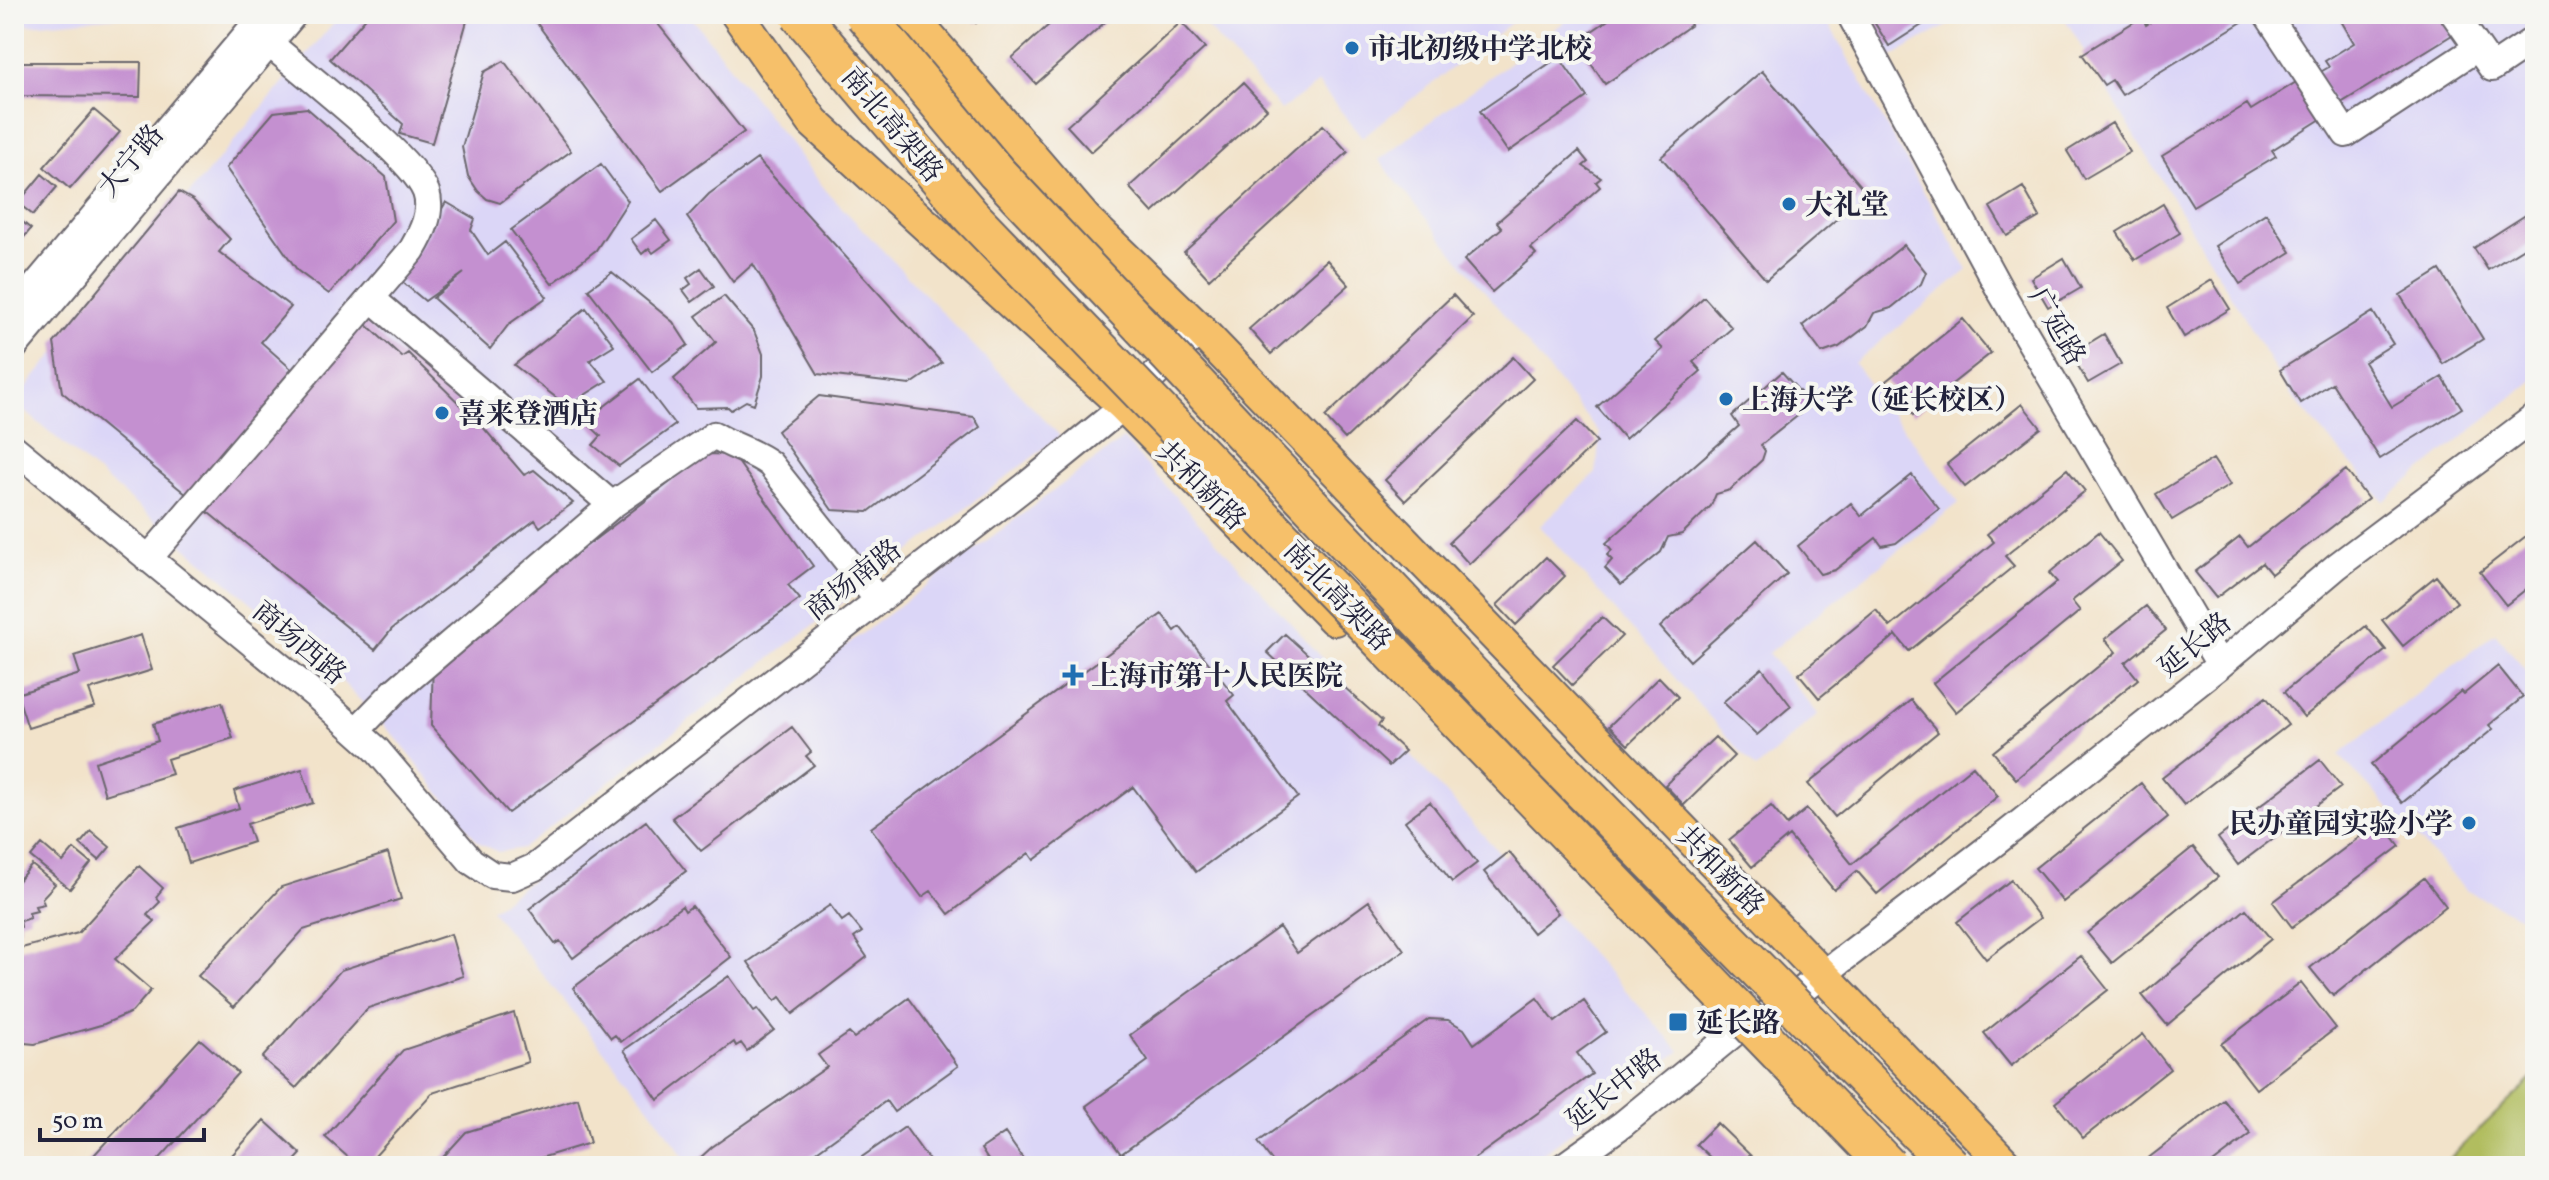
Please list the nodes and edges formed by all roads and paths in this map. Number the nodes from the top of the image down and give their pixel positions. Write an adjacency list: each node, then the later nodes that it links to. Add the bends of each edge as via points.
1 (264, 14): 14 (street, 大宁路)
2 (294, 14): 11 (street, 大宁路)
3 (737, 14): 17 (main road, 共和新路, via 813,122)
4 (799, 14): 30 (highway, 南北高架路, bridge, via 971,216)
5 (864, 14): 31 (highway, 南北高架路, bridge, via 1018,195 1543,751)
6 (909, 14): 15 (main road, 共和新路, via 1085,219)
7 (1850, 14): 23 (street, 广延路, via 2001,292)
8 (2267, 14): 12 (street, via 2346,134)
9 (2454, 14): 12 (street)
10 (2535, 39): 12 (street, via 2492,68)
11 (269, 43): 13 (street, via 401,158 426,192 429,209 423,231); 16 (street, 大宁路)
12 (2477, 48)
13 (371, 298): 20 (street); 21 (street)
14 (14, 311)
15 (1200, 330): 17 (street, 商场南路); 26 (main road, 共和新路)
16 (14, 347)
17 (1124, 406): 22 (street, 商场南路); 27 (main road, 共和新路)
18 (2535, 417): 23 (street, 延长路, via 2337,566)
19 (14, 448): 21 (street, 商场西路)
20 (612, 505): 22 (street, via 714,435 770,464); 24 (street, via 395,691)
21 (148, 559): 24 (street, 商场西路)
22 (878, 600): 25 (street, 商场南路)
23 (2220, 665): 26 (street, 延长路)
24 (356, 731): 25 (street, 商场西路, via 471,861 492,875 512,877)
25 (535, 867)
26 (1821, 975): 27 (street, 延长路, via 1780,1007); 32 (main road, 共和新路)
27 (1738, 1030): 28 (street, 延长中路); 29 (main road, 共和新路)
28 (1564, 1166)
29 (1868, 1166)
30 (1888, 1166)
31 (1951, 1166)
32 (2007, 1166)

